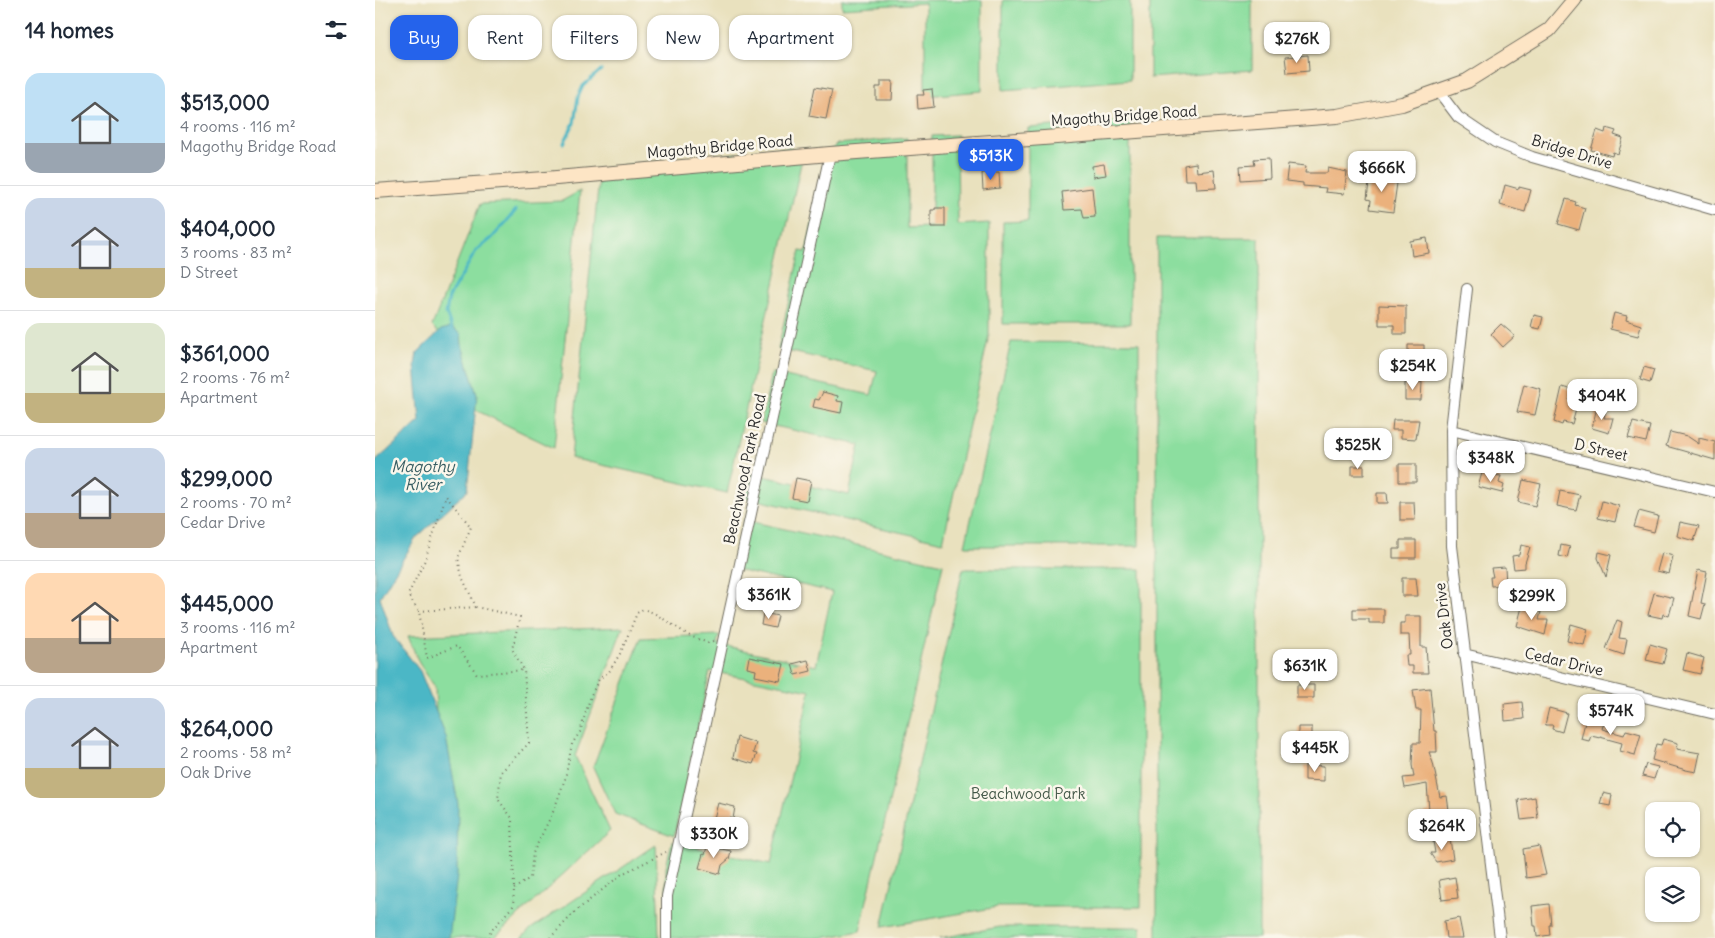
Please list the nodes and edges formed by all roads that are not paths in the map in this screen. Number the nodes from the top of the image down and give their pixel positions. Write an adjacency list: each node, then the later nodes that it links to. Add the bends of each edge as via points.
1 (1575, 0): 2 (main road, Magothy Bridge Road, via 1549,30 1467,81)
2 (1439, 92): 3 (main road, Magothy Bridge Road, via 1402,104 1337,116); 5 (street, Bridge Drive, via 1458,117 1495,142 1532,157)
3 (830, 154): 4 (main road, Magothy Bridge Road); 11 (street, Beachwood Park Road, via 667,896)
4 (375, 191)
5 (1715, 210)
6 (1467, 289): 7 (street, Oak Drive)
7 (1451, 430): 8 (street, D Street); 9 (street, Oak Drive, via 1452,546)
8 (1715, 492)
9 (1464, 654): 10 (street, Cedar Drive); 12 (street, Oak Drive)
10 (1715, 714)
11 (667, 938)
12 (1500, 938)

